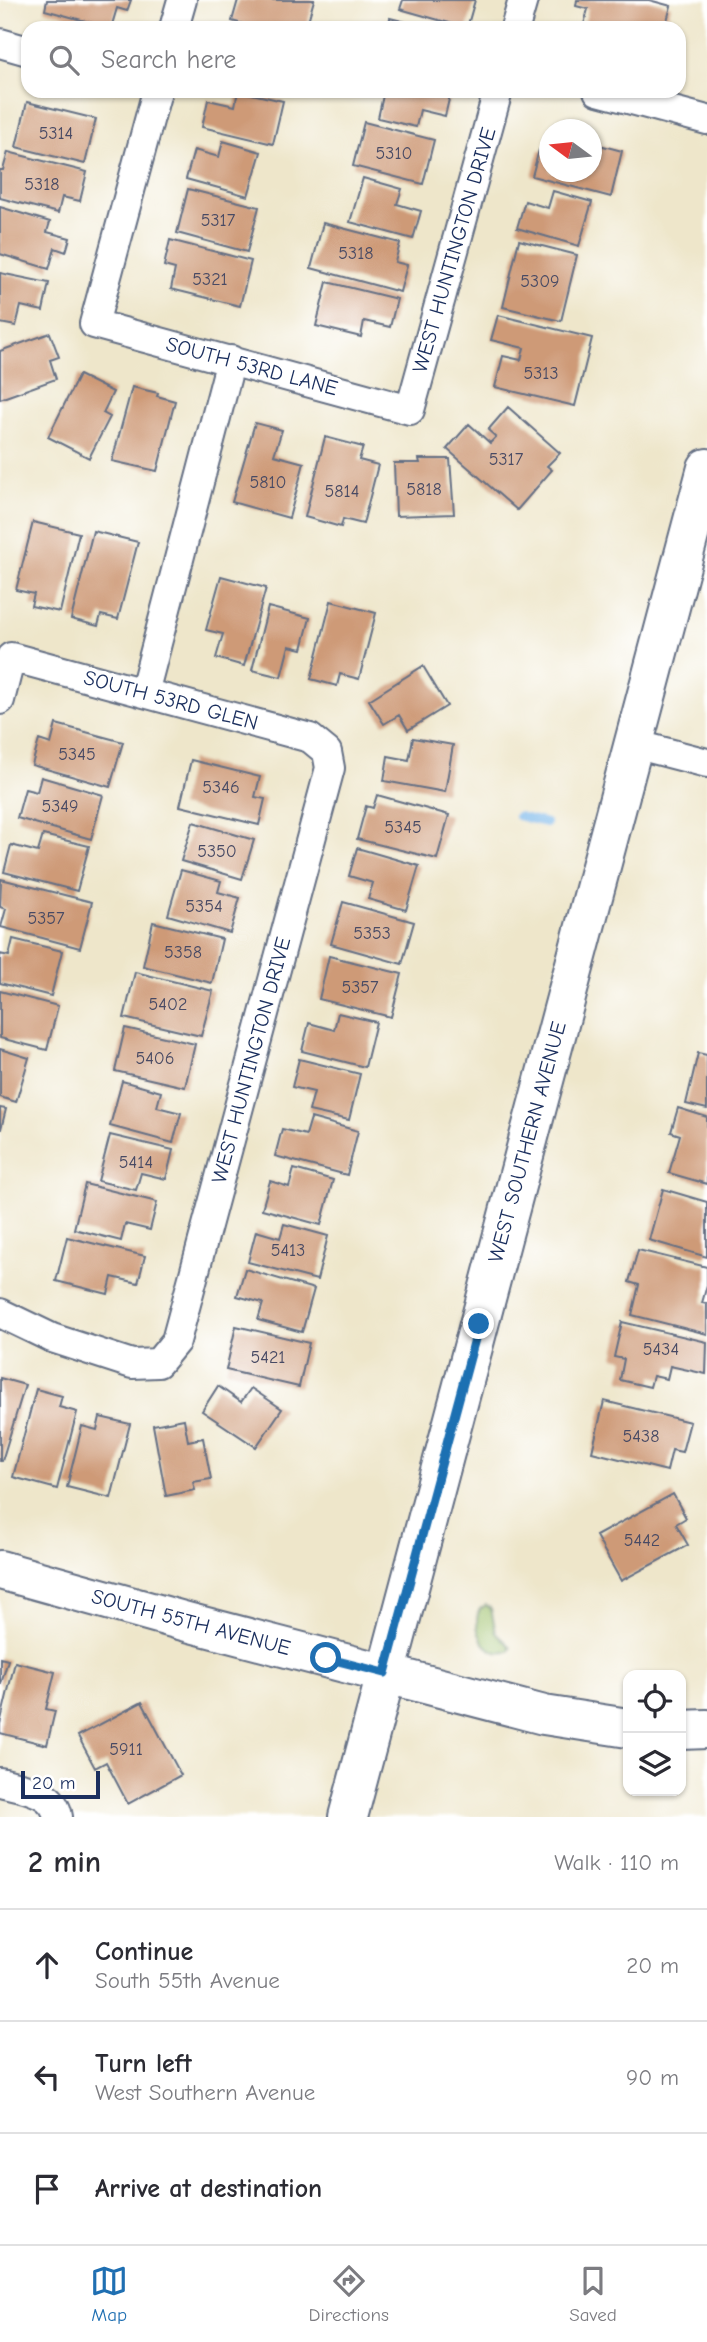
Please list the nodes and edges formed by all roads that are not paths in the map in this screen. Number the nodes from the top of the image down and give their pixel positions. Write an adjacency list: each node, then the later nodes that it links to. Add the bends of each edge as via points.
1 (182, 0): 3 (street)
2 (523, 0): 4 (street)
3 (176, 21)
4 (517, 21)
5 (0, 43): 6 (street)
6 (21, 49)
7 (155, 98): 11 (street, SOUTH 53RD LANE, via 94,324)
8 (496, 98): 12 (street, WEST HUNTINGTON DRIVE)
9 (624, 98): 10 (street)
10 (707, 120)
11 (231, 359): 12 (street, SOUTH 53RD LANE); 14 (street)
12 (410, 410)
13 (707, 468): 16 (main road, WEST SOUTHERN AVENUE)
14 (144, 693): 15 (street, SOUTH 53RD GLEN, via 11,657); 17 (street, SOUTH 53RD GLEN, via 310,738)
15 (0, 700)
16 (634, 744): 18 (street); 21 (main road, WEST SOUTHERN AVENUE)
17 (327, 752): 19 (street, WEST HUNTINGTON DRIVE, via 330,768 176,1341 158,1363 132,1364 52,1338)
18 (707, 763)
19 (0, 1313)
20 (0, 1570): 21 (main road, SOUTH 55TH AVENUE)
21 (385, 1673): 22 (main road, SOUTH 55TH AVENUE, via 544,1715); 27 (main road, WEST SOUTHERN AVENUE)
22 (623, 1727)
23 (707, 1729): 24 (main road)
24 (686, 1730)
25 (0, 1782): 26 (street, via 44,1795)
26 (58, 1813)
27 (348, 1817)

